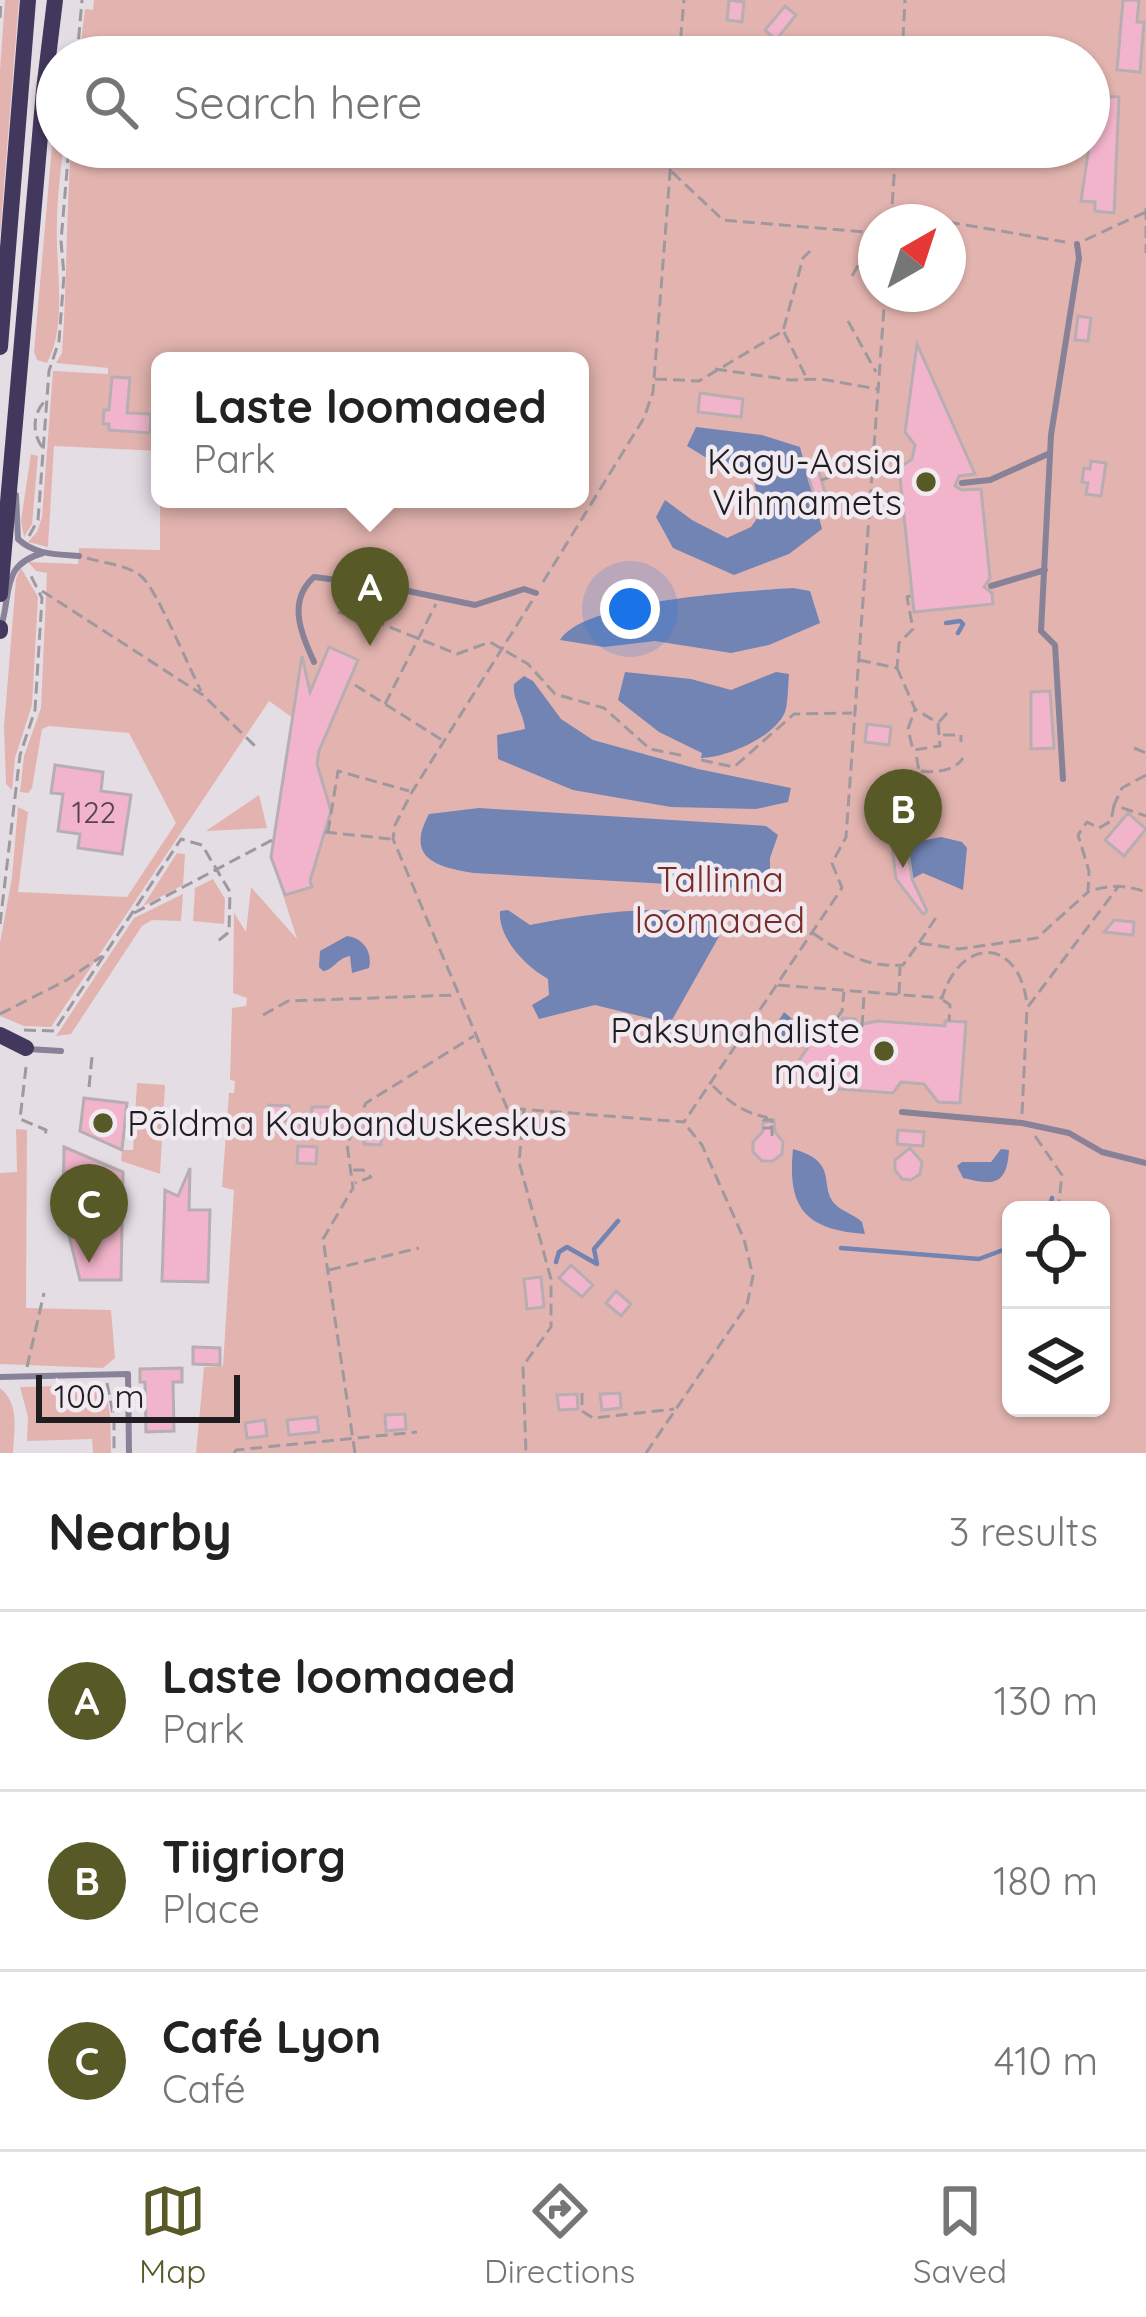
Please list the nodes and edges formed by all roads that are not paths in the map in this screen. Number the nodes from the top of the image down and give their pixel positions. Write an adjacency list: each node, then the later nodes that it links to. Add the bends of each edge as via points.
1 (28, 0): 6 (main road)
2 (55, 0): 3 (main road)
3 (51, 36)
4 (38, 168): 8 (main road)
5 (1077, 244): 7 (lane)
6 (0, 347)
7 (1049, 453): 9 (lane, via 990,480); 12 (lane)
8 (13, 469): 10 (lane, via 15,534); 15 (main road)
9 (962, 483)
10 (44, 553): 11 (lane); 16 (lane, via 14,569)
11 (79, 556)
12 (1045, 570): 13 (lane); 18 (lane, via 1041,631 1055,645)
13 (991, 586)
14 (536, 593): 17 (lane, via 524,589 476,604 314,577 297,616)
15 (0, 594)
16 (0, 630)
17 (314, 662)
18 (1063, 779)
19 (4, 1025): 22 (main road)
20 (0, 1047): 22 (lane)
21 (61, 1051): 22 (lane)
22 (26, 1058)
23 (902, 1112): 24 (lane, via 1069,1132 1102,1152)
24 (1146, 1163)
25 (0, 1377): 26 (lane, via 128,1374)
26 (129, 1453)

